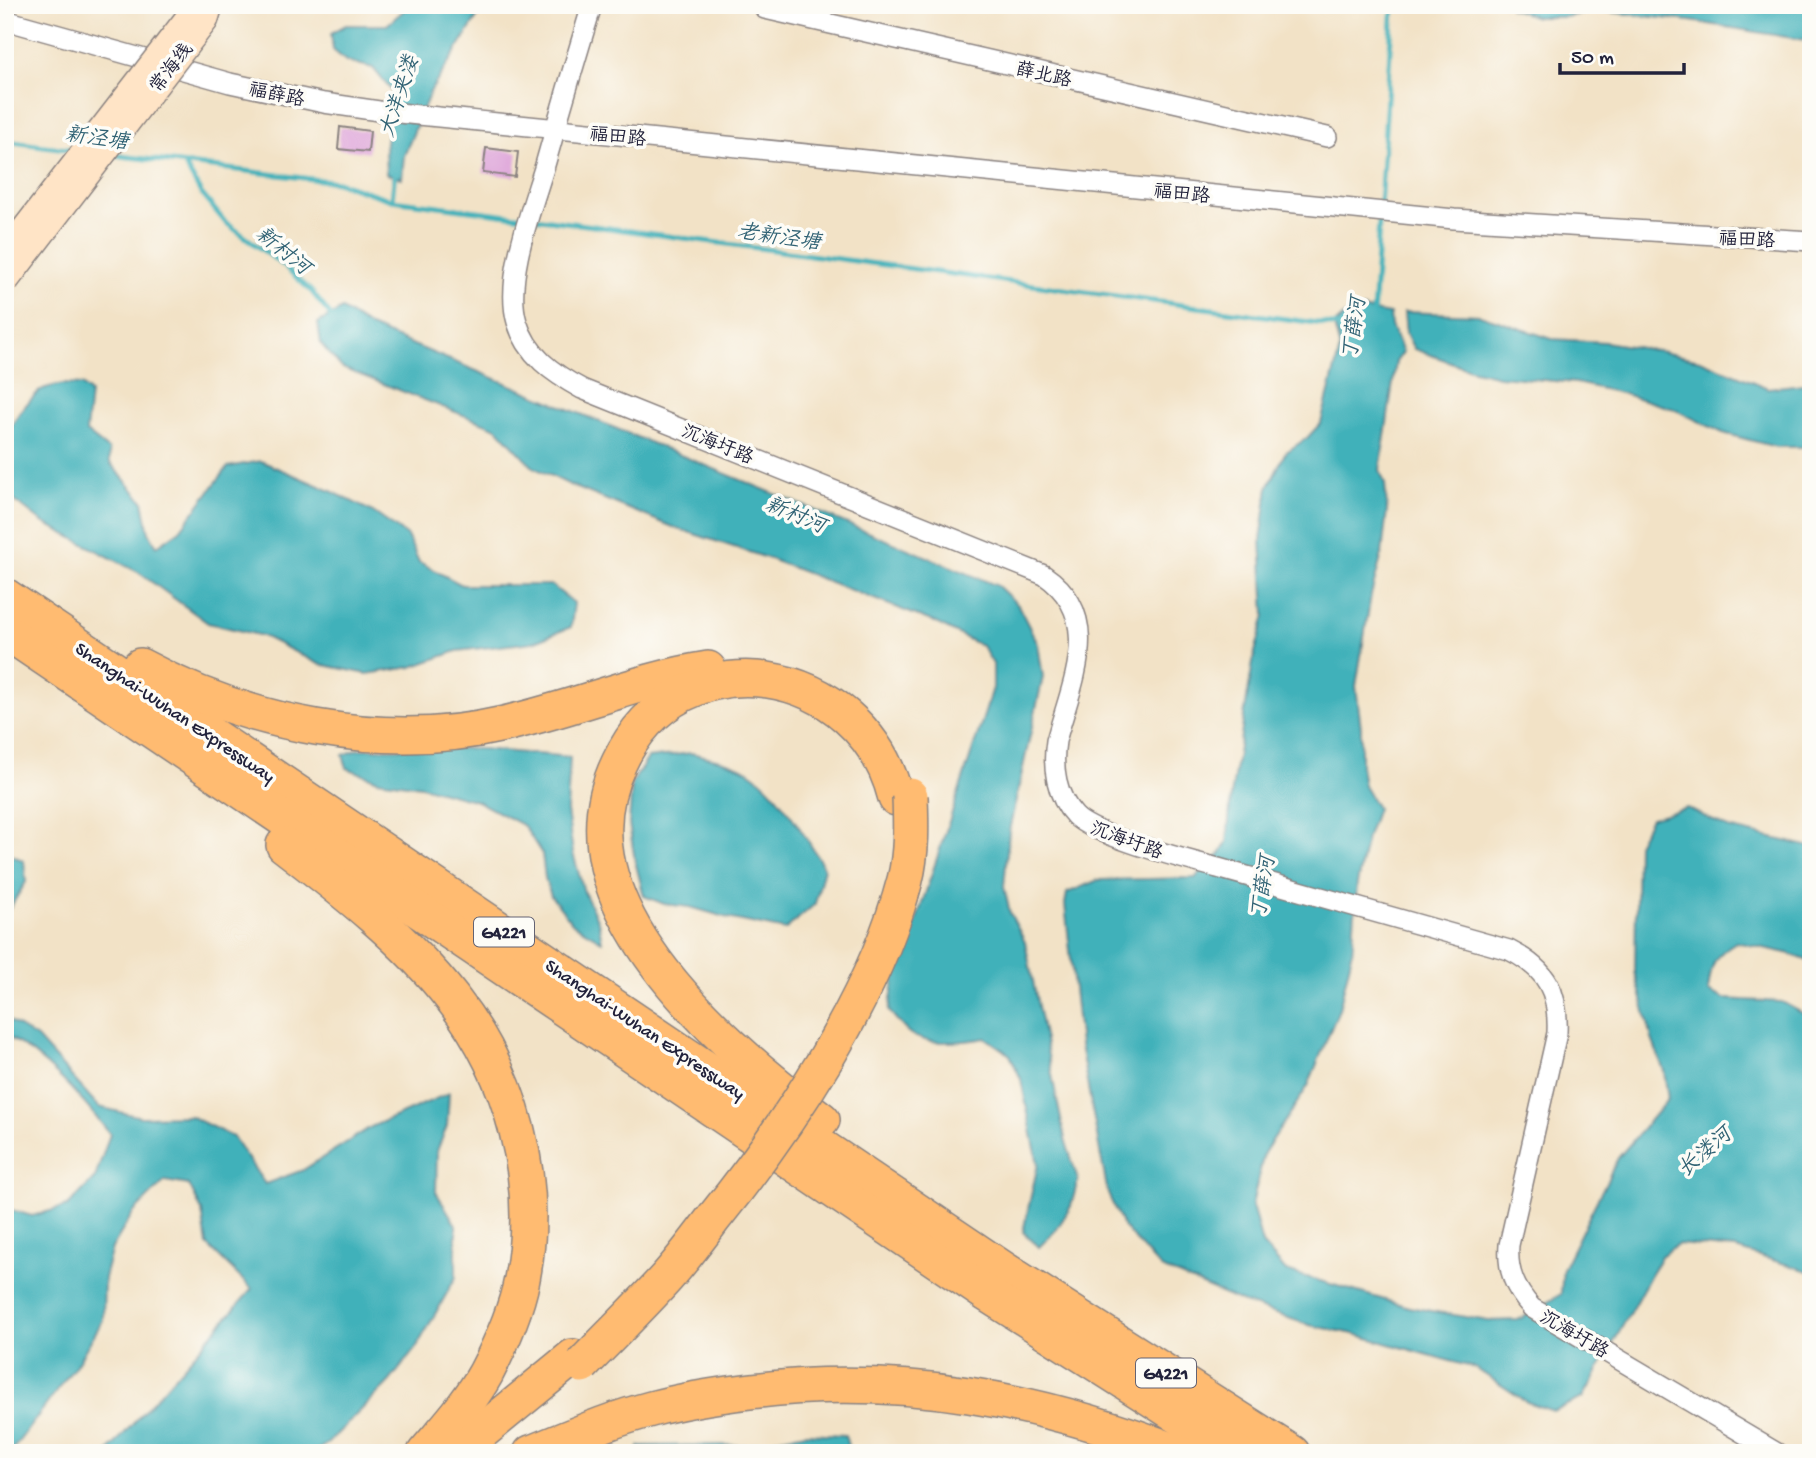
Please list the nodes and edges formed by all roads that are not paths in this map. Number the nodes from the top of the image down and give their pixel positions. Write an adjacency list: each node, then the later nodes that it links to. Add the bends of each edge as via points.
1 (592, 5): 4 (street, 沉海圩路)
2 (766, 5): 5 (street, 薛北路, via 765,9)
3 (5, 20): 4 (street, 福薛路, via 230,83 324,103)
4 (555, 129): 6 (street, 福田路, via 1399,214); 24 (street, 沉海圩路, via 514,278 517,321 535,355 582,389 1057,584 1076,612 1081,642 1053,757 1060,792 1075,817 1087,826 1167,854 1509,950 1544,976 1557,1001 1557,1033 1512,1231 1509,1271 1532,1308)
5 (1327, 137)
6 (1811, 241)
7 (5, 255): 8 (main road, 常海线, bridge, via 194,11 209,6 205,20)
8 (5, 281)
9 (5, 578): 12 (highway, via 111,650 162,678 271,717 330,729 447,734 503,724 683,673 770,665 814,678 856,703 889,740 907,783)
10 (5, 596): 13 (highway, Shanghai-Wuhan Expressway / G4221)
11 (5, 632): 13 (highway, Shanghai-Wuhan Expressway / G4221); 17 (highway, via 352,899 422,963 480,1040 518,1131 526,1180 522,1279 507,1328 485,1375)
12 (903, 797): 15 (highway, via 877,749 848,716 811,691 768,679 725,679 686,691 655,712 628,743 610,781 602,824 608,867 643,944 695,1011 768,1080); 16 (highway, via 894,874 880,917 827,1028 736,1171)
13 (995, 1281): 14 (highway, Shanghai-Wuhan Expressway / G4221)
14 (1033, 1307): 15 (highway, Shanghai-Wuhan Expressway / G4221); 22 (highway, Shanghai-Wuhan Expressway / G4221)
15 (1142, 1358): 23 (highway, Shanghai-Wuhan Expressway / G4221)
16 (578, 1361): 18 (highway); 19 (highway)
17 (425, 1453)
18 (456, 1453)
19 (477, 1453)
20 (531, 1453): 21 (highway, via 652,1408 717,1395 845,1384 930,1388 1029,1405)
21 (1179, 1453)
22 (1237, 1453)
23 (1292, 1453)
24 (1777, 1453)

